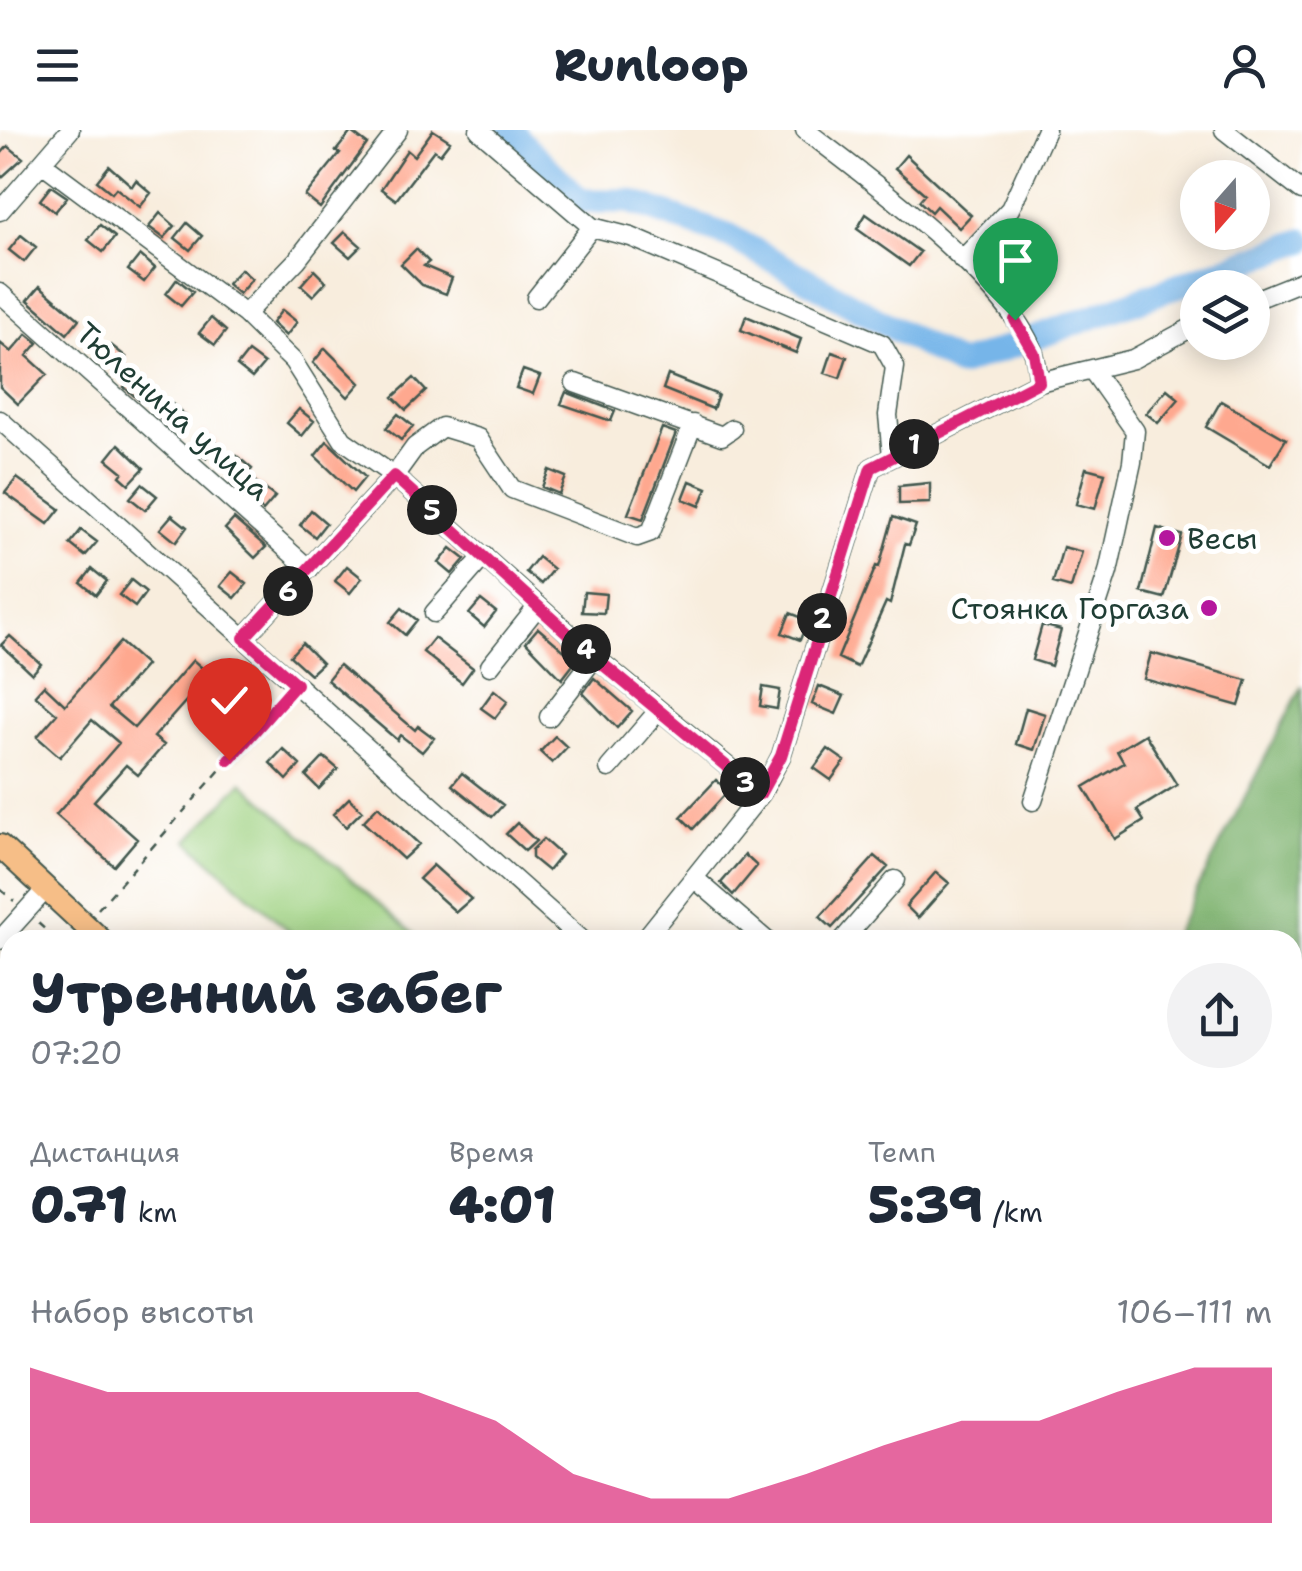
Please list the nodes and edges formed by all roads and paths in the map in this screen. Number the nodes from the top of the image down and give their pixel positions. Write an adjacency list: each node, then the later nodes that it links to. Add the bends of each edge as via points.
1 (70, 130): 7 (street)
2 (398, 130): 16 (street)
3 (479, 130): 10 (street)
4 (805, 130): 11 (street)
5 (1046, 130): 11 (street, via 1010,209)
6 (1224, 130): 8 (street)
7 (42, 162): 9 (street); 16 (street)
8 (1302, 191)
9 (0, 211)
10 (592, 228): 15 (street); 24 (street, via 632,237 882,344 895,367 888,415)
11 (962, 260): 19 (street, via 1015,320 1034,353)
12 (1302, 281): 14 (street)
13 (0, 293): 27 (street, Тюленина улица)
14 (1270, 293)
15 (536, 298)
16 (245, 314): 25 (street, via 293,361 343,440)
17 (1180, 334): 18 (street, via 1132,359)
18 (1092, 370): 19 (street); 38 (street, via 1134,432 1132,462 1108,572)
19 (1039, 382): 24 (street)
20 (575, 383): 22 (street)
21 (0, 420): 30 (street)
22 (692, 424): 23 (street, via 722,436); 25 (street, via 651,532 638,537 512,490 478,438 461,430 442,427 427,436)
23 (732, 430)
24 (892, 456): 37 (street, via 871,468 781,756)
25 (394, 476): 26 (street); 27 (street)
26 (484, 556): 28 (street); 29 (street)
27 (308, 569): 30 (street)
28 (538, 606): 31 (street); 32 (street)
29 (434, 612)
30 (244, 638): 33 (street)
31 (594, 657): 34 (street); 35 (street)
32 (490, 666)
33 (296, 684): 43 (path); 46 (street)
34 (659, 710): 36 (street); 37 (street)
35 (550, 717)
36 (609, 768)
37 (760, 794): 40 (street)
38 (1033, 801)
39 (0, 846): 42 (main road)
40 (694, 878): 47 (street); 48 (street)
41 (895, 880): 49 (street)
42 (46, 889): 43 (main road); 44 (street)
43 (83, 924): 45 (main road)
44 (9, 930)
45 (90, 930)
46 (571, 930)
47 (652, 930)
48 (754, 930)
49 (852, 930)

